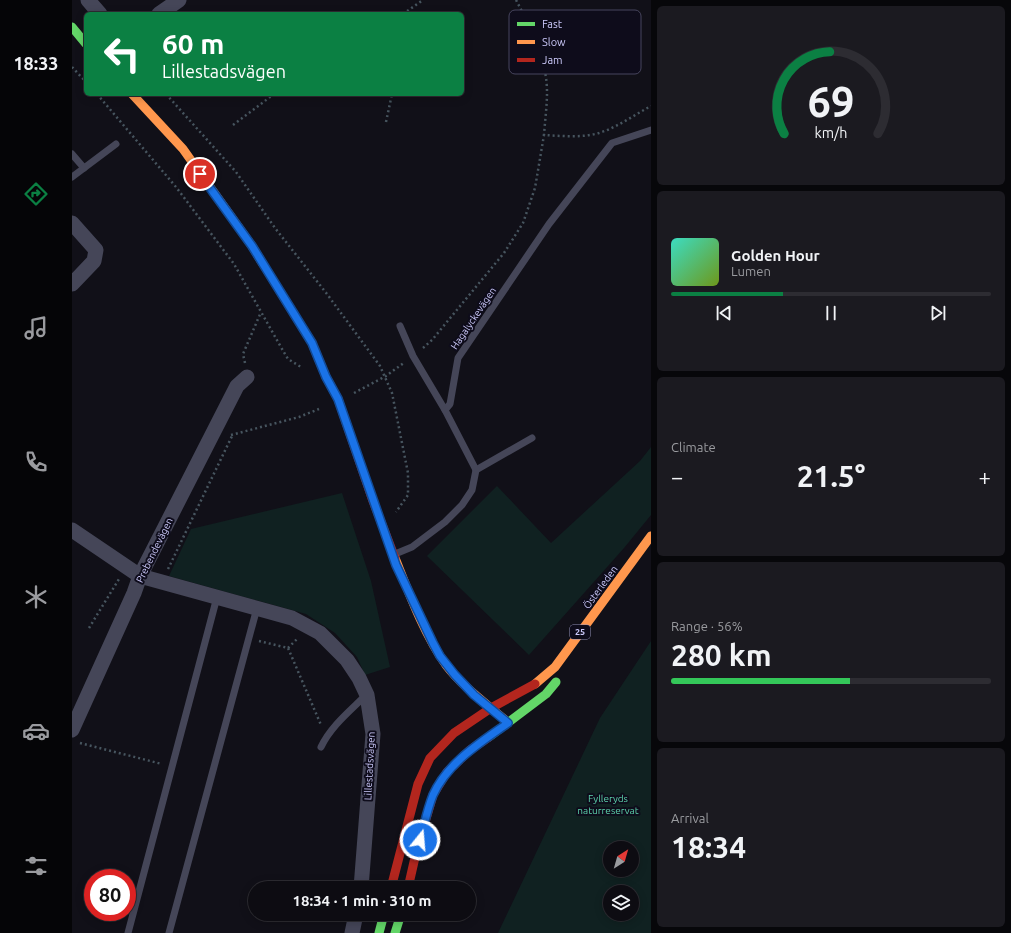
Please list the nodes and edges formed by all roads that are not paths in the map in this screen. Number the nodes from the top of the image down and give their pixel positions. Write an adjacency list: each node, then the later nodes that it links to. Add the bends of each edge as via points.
1 (88, 0): 3 (street)
2 (179, 0): 4 (street)
3 (98, 12)
4 (162, 12)
5 (72, 27): 6 (main road)
6 (84, 42)
7 (134, 96): 22 (main road, via 183,149 252,246 312,343 338,399)
8 (651, 130): 17 (lane, Hagalyckevägen, via 612,143 549,224 458,358 450,404)
9 (116, 144): 11 (lane)
10 (72, 154): 11 (lane)
11 (84, 168): 12 (lane)
12 (72, 177)
13 (72, 223): 14 (street, via 96,250 94,261)
14 (72, 284)
15 (400, 326): 17 (lane, via 413,356)
16 (247, 377): 23 (street, Prebendevägen, via 237,386)
17 (445, 410): 19 (lane)
18 (532, 438): 19 (lane)
19 (476, 470): 22 (lane, via 472,490 462,505 445,522 412,547)
20 (72, 530): 23 (street, Lillestadsvägen)
21 (651, 536): 28 (main road, Österleden / 25, via 555,667 534,685)
22 (393, 554): 28 (main road, via 440,656 474,695)
23 (140, 576): 24 (street, Lillestadsvägen); 29 (street, Prebendevägen)
24 (217, 597): 25 (street, Lillestadsvägen); 39 (lane)
25 (257, 608): 27 (street, Lillestadsvägen, via 292,618 320,633 347,660); 40 (lane)
26 (560, 677): 30 (main road, via 546,694)
27 (367, 695): 32 (lane, via 333,727); 33 (street, Lillestadsvägen, via 372,734)
28 (491, 708): 30 (main road); 34 (main road, Österleden / 25, via 454,733 430,758 418,784)
29 (76, 710): 31 (street, Prebendevägen)
30 (508, 723): 35 (main road, via 470,750 447,772 433,795)
31 (76, 736)
32 (321, 747)
33 (362, 881)
34 (393, 881)
35 (410, 881)
36 (355, 921): 41 (street)
37 (383, 921): 42 (main road)
38 (399, 921): 43 (main road)
39 (128, 933)
40 (169, 933)
41 (352, 933)
42 (380, 933)
43 (395, 933)

